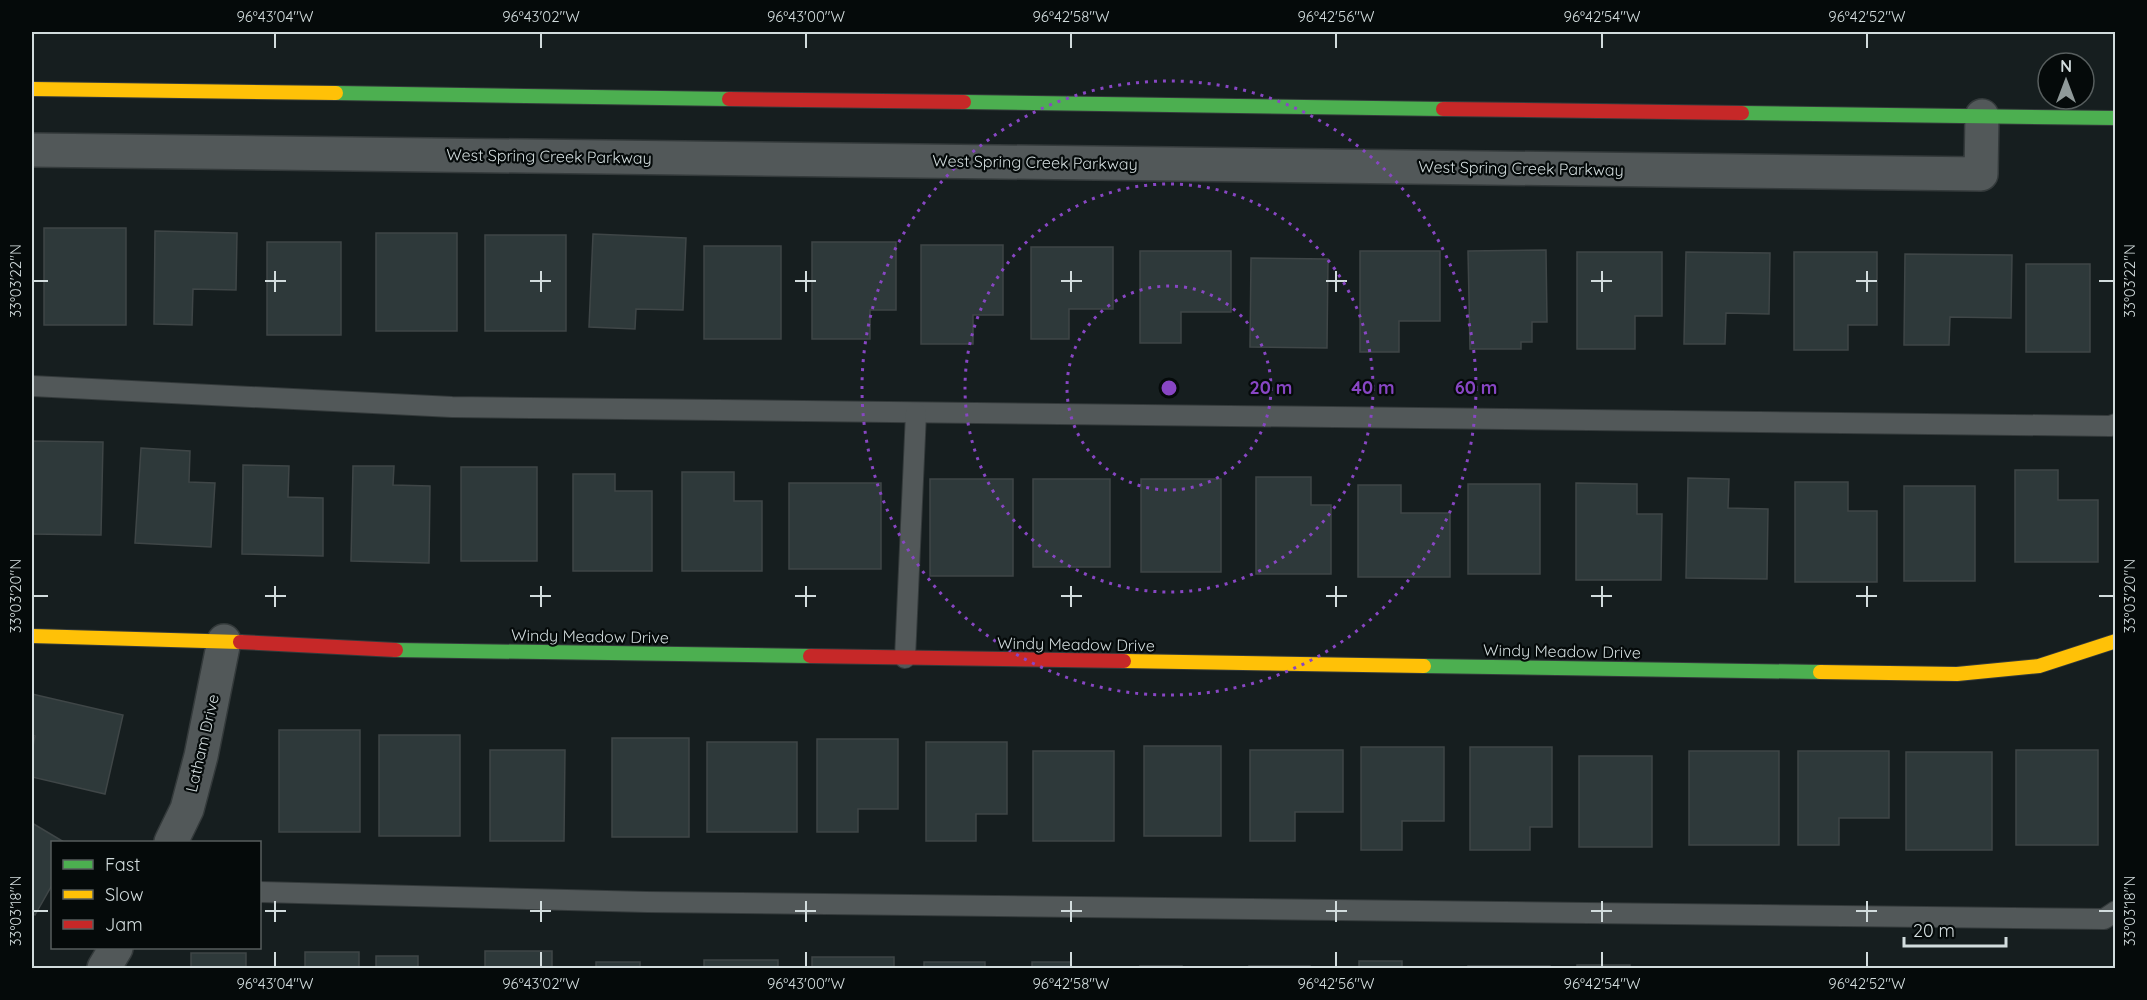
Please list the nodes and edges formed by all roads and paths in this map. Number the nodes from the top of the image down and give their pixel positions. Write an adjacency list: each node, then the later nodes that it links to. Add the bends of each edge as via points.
1 (32, 89): 2 (street)
2 (1982, 116): 3 (street); 4 (street, West Spring Creek Parkway, via 1981,174)
3 (2115, 118)
4 (32, 150)
5 (32, 386): 6 (lane, via 452,407)
6 (916, 413): 7 (lane); 11 (lane)
7 (2115, 424)
8 (32, 636): 9 (street, Windy Meadow Drive)
9 (224, 641): 11 (street, Windy Meadow Drive, via 371,650); 12 (street, Latham Drive, via 201,756 187,809)
10 (2115, 641): 11 (street, Windy Meadow Drive, via 2039,666 1957,674)
11 (905, 658)
12 (172, 841)
13 (261, 891): 14 (lane, via 647,902 2092,919 2104,919)
14 (2115, 911)
15 (115, 949): 16 (street)
16 (104, 969)

